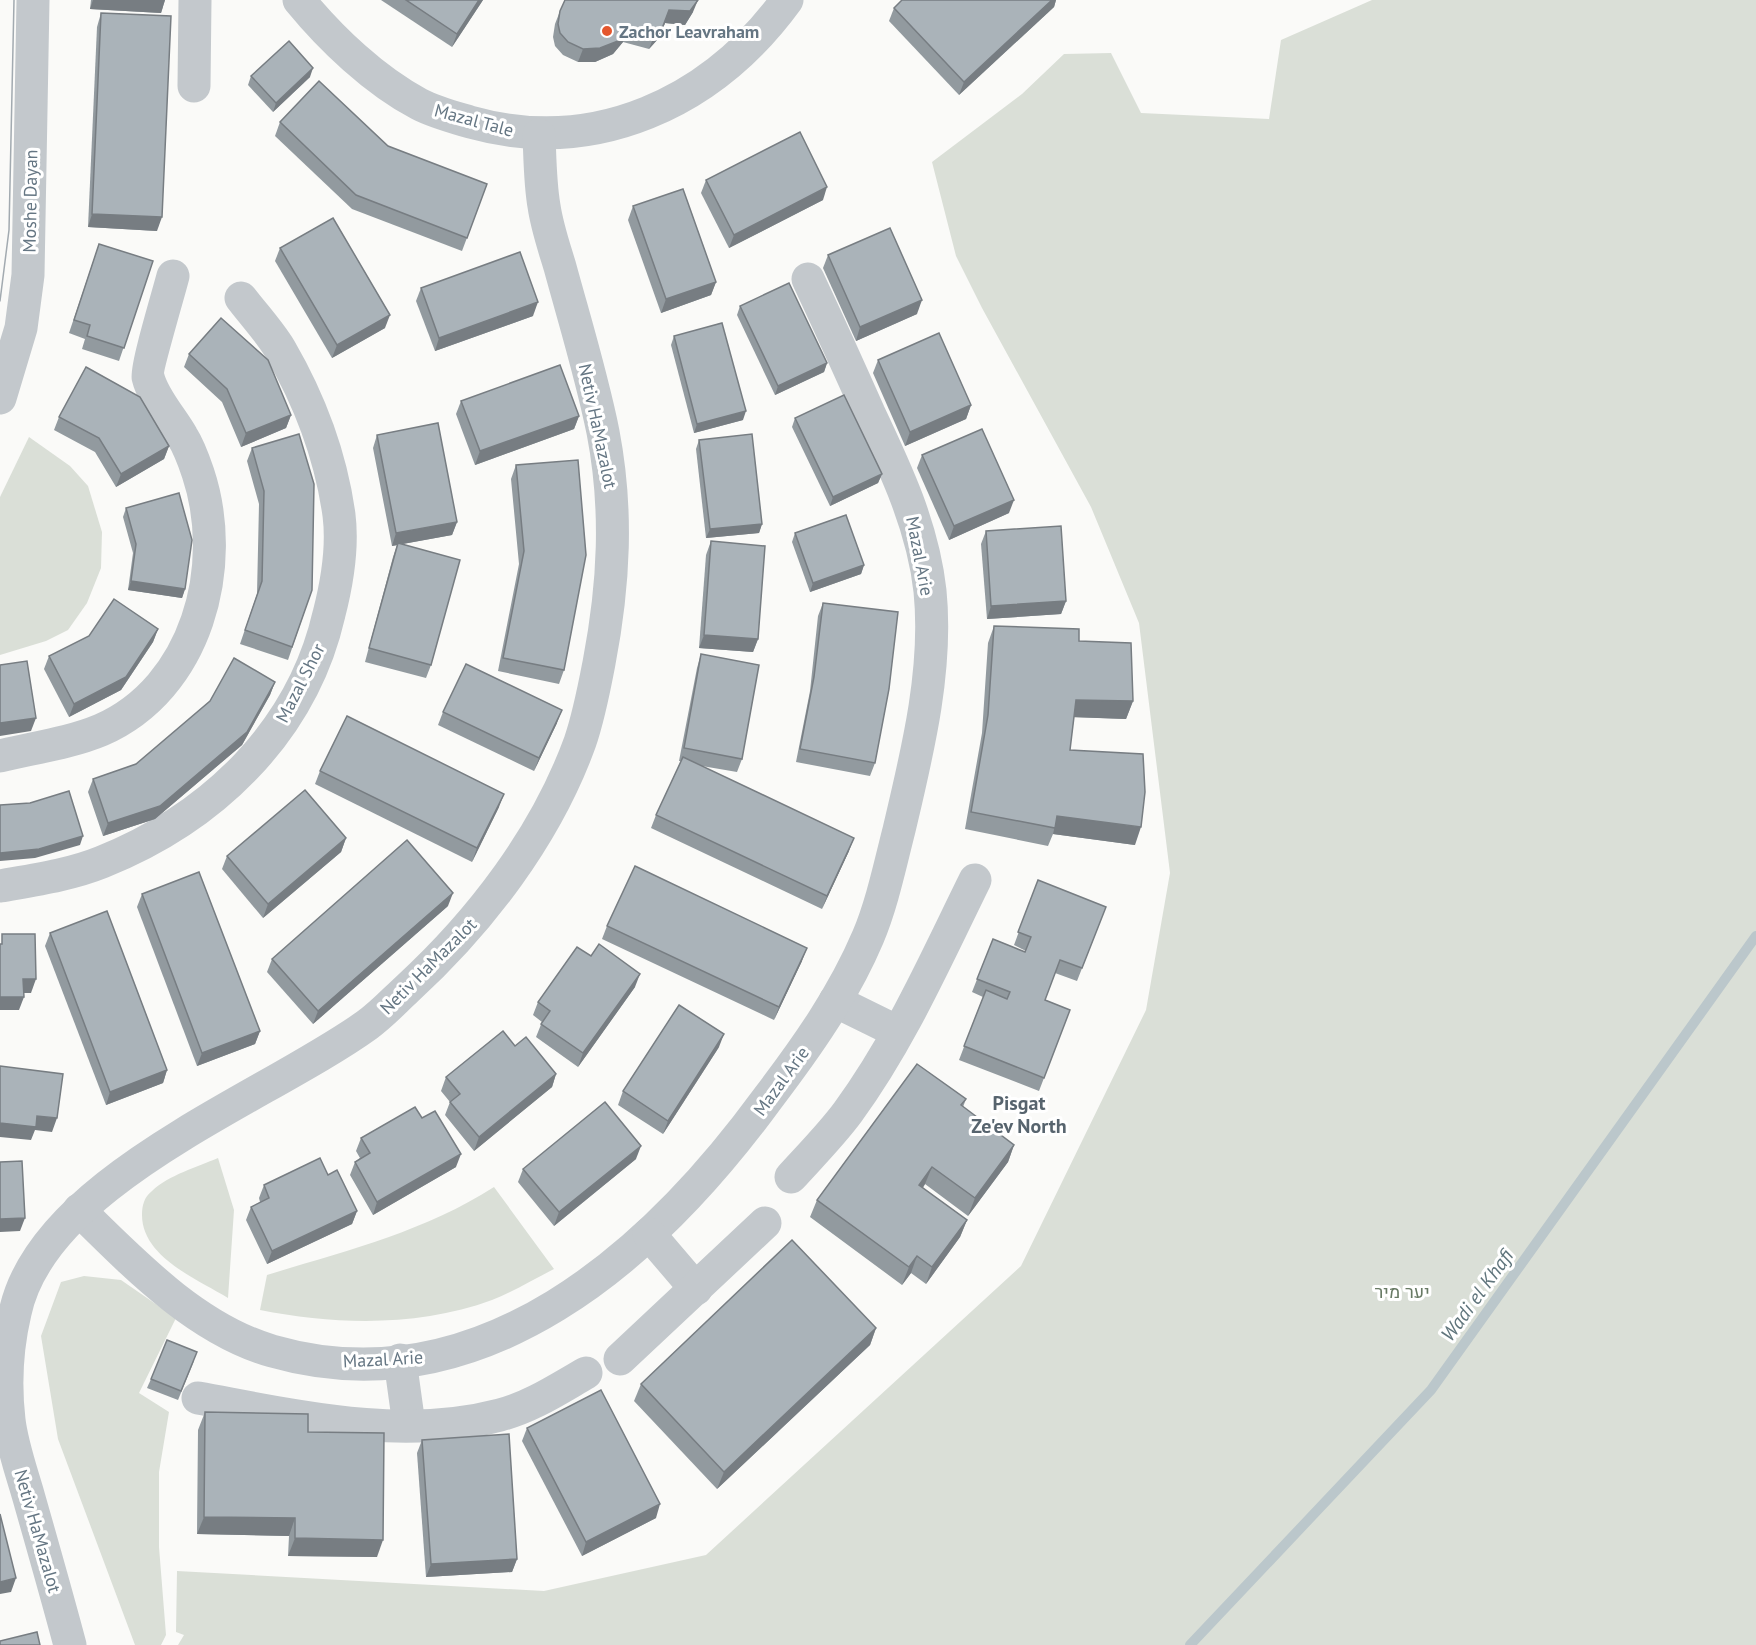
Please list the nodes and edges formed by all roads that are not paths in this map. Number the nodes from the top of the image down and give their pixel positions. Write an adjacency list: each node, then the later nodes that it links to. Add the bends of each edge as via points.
1 (33, 0): 10 (street, Moshe Dayan, via 28,275 21,328)
2 (195, 0): 5 (street)
3 (299, 0): 6 (street, Mazal Tale, via 345,48 419,104 499,130)
4 (787, 0): 6 (street, Mazal Tale, via 742,53 711,78 669,103 598,128)
5 (194, 86)
6 (539, 135): 17 (street, Netiv HaMazalot, via 544,207 602,430 614,497 609,615 580,743 550,806 516,863 478,915 428,970 371,1022 307,1065 152,1154)
7 (173, 276): 11 (street, via 147,376 184,438 199,474 208,511 210,557 205,596 195,627 181,657 157,690 132,711 101,730)
8 (808, 279): 14 (street, Mazal Arie, via 906,492 930,593 929,668 913,771 870,934)
9 (241, 298): 13 (street, Mazal Shor, via 279,347 299,386 320,435 331,476 339,516 339,558 323,642 301,690 269,742 242,773 204,805 158,836 100,863)
10 (0, 398)
11 (0, 756)
12 (975, 880): 15 (street)
13 (0, 886)
14 (835, 1001): 15 (street); 19 (street, Mazal Arie, via 741,1136)
15 (898, 1032): 16 (street, via 847,1113)
16 (791, 1177)
17 (79, 1210): 22 (street, Mazal Arie, via 163,1287 232,1334 269,1350 314,1360 366,1364); 26 (street, Netiv HaMazalot, via 45,1246 25,1277 15,1312 8,1386 11,1433)
18 (765, 1223): 20 (street)
19 (649, 1234): 20 (street); 22 (street, Mazal Arie, via 589,1286 541,1315 493,1339 428,1358)
20 (696, 1289): 21 (street)
21 (620, 1359)
22 (400, 1360): 25 (street)
23 (586, 1373): 25 (street, via 539,1401 501,1415 446,1424)
24 (198, 1398): 25 (street, via 322,1420)
25 (408, 1425)
26 (70, 1645)

